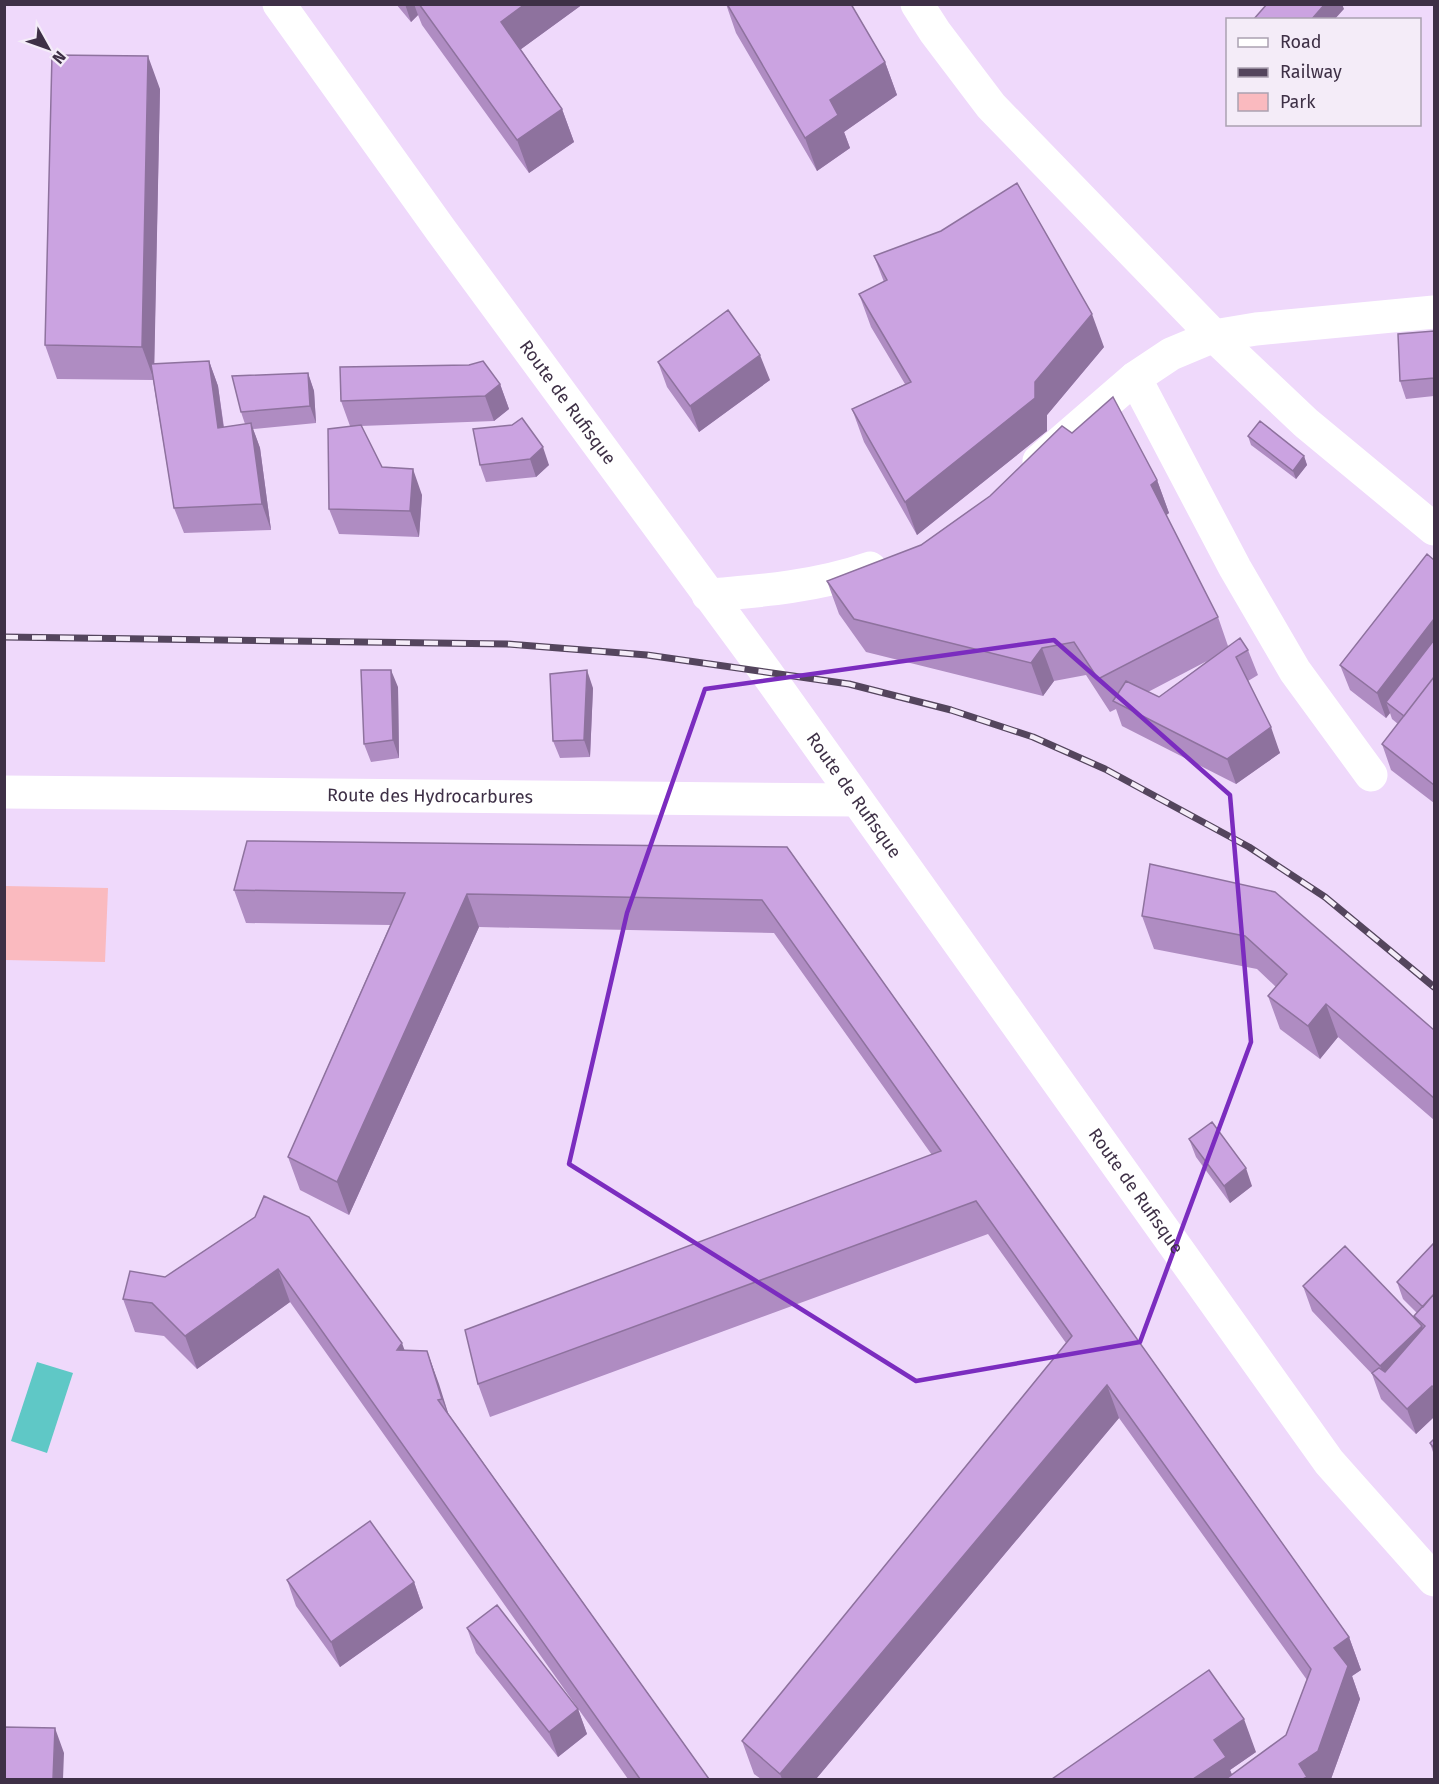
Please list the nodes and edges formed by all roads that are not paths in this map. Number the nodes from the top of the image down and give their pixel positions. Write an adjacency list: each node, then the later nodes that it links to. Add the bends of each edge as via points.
1 (279, 4): 9 (street, Route de Rufisque)
2 (918, 4): 4 (street, via 991,106)
3 (1434, 312): 4 (street)
4 (1214, 336): 5 (street, via 1171,354); 7 (street, via 1306,423)
5 (1135, 378): 6 (street); 10 (street, via 1235,568 1295,670)
6 (1013, 483)
7 (1434, 529)
8 (902, 557): 9 (street, via 836,579)
9 (708, 595): 12 (street, Route de Rufisque)
10 (1371, 775)
11 (4, 792): 12 (street, Route des Hydrocarbures)
12 (855, 800): 13 (street, Route de Rufisque, via 1329,1462)
13 (1434, 1580)

